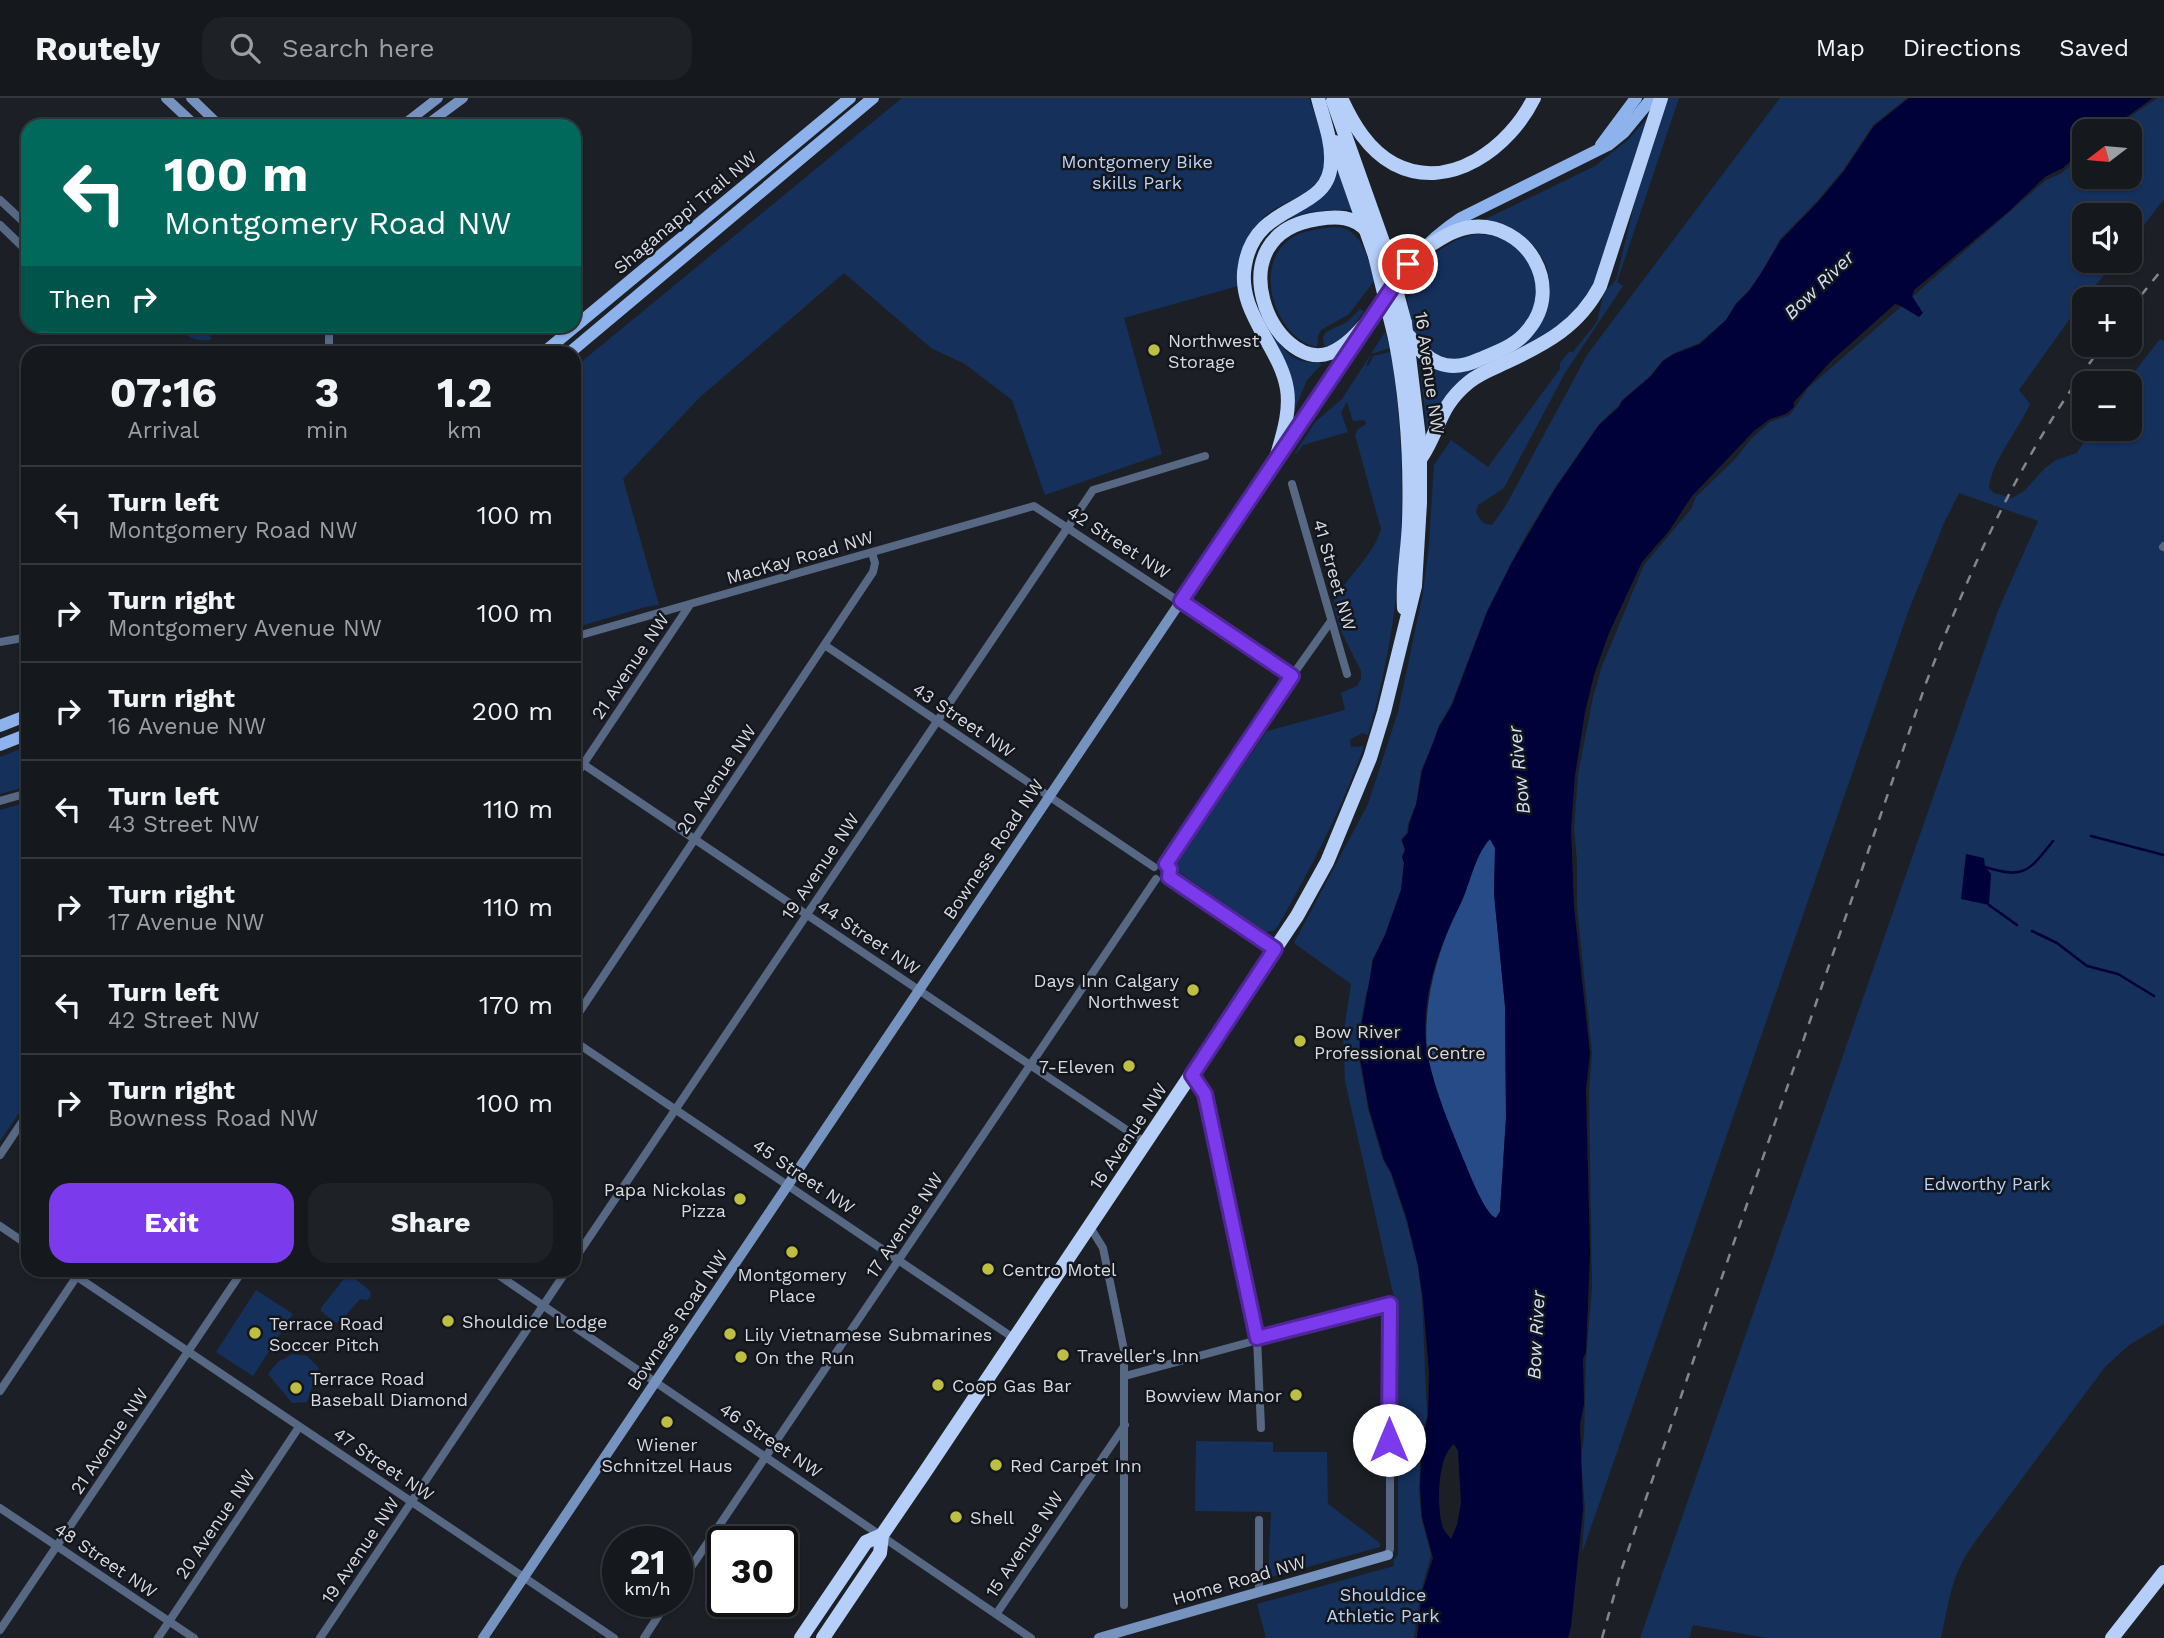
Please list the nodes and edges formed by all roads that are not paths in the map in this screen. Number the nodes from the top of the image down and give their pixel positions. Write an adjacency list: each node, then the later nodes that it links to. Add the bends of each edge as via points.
1 (166, 98): 14 (street)
2 (191, 98): 15 (street)
3 (438, 98): 16 (street)
4 (463, 98): 17 (street)
5 (850, 98): 26 (main road, Shaganappi Trail NW)
6 (873, 98): 30 (main road, Shaganappi Trail NW)
7 (1319, 98): 22 (highway, 16 Avenue NW); 33 (highway, via 1331,156 1328,178 1313,197 1265,224 1251,245 1244,270 1248,303 1287,387 1287,410)
8 (1332, 98): 27 (highway, 16 Avenue NW, bridge, via 1383,242)
9 (1340, 98): 10 (highway, via 1360,132 1383,156 1406,168 1437,172 1468,164 1494,150 1521,121)
10 (1534, 98)
11 (1636, 98): 18 (main road, Bowness Road NW)
12 (1652, 98): 18 (main road, Bowness Road NW, via 1624,132)
13 (1661, 98): 32 (highway, via 1600,286 1588,307 1553,340 1479,375 1461,389 1441,416)
14 (188, 119)
15 (213, 119)
16 (411, 119)
17 (434, 119)
18 (1597, 150): 24 (main road, Bowness Road NW, via 1461,218)
19 (0, 200): 20 (street)
20 (21, 220)
21 (0, 225): 23 (street)
22 (1367, 231): 25 (highway, via 1354,220 1338,218 1289,228 1265,255 1260,287 1280,331 1309,355 1344,345); 27 (highway, 16 Avenue NW, bridge)
23 (21, 245)
24 (1423, 249): 25 (main road, Bowness Road NW); 27 (highway, via 1464,228 1499,230 1533,256 1543,298 1538,316 1521,338 1466,365 1430,359)
25 (1378, 310): 33 (street, Bowness Road NW)
26 (581, 322)
27 (1402, 332): 32 (highway, 16 Avenue NW, via 1416,396); 40 (highway, 16 Avenue NW, via 1409,464 1402,588)
28 (567, 333): 29 (main road, Shaganappi Trail NW)
29 (552, 346)
30 (578, 346)
31 (1205, 456): 36 (street, 19 Avenue NW, via 1093,489)
32 (1421, 460): 40 (highway, 16 Avenue NW, via 1415,586)
33 (1275, 463): 38 (street, Bowness Road NW)
34 (1292, 484): 41 (street, 41 Street NW)
35 (1034, 506): 36 (street, 42 Street NW); 37 (street, MacKay Road NW)
36 (1068, 527): 38 (street, 42 Street NW); 49 (street, 19 Avenue NW)
37 (872, 553): 39 (street, MacKay Road NW); 45 (street, 20 Avenue NW, via 873,572)
38 (1181, 601): 47 (street, 42 Street NW); 56 (street, Bowness Road NW)
39 (689, 606): 42 (street, MacKay Road NW); 53 (street, 21 Avenue NW)
40 (1405, 620): 64 (highway, 16 Avenue NW, via 1384,712 1357,793 1327,862)
41 (1331, 621): 46 (street, 41 Street NW); 47 (street)
42 (581, 635)
43 (21, 638): 44 (street)
44 (0, 642)
45 (826, 646): 49 (street, 43 Street NW); 58 (street, 20 Avenue NW)
46 (1346, 674)
47 (1292, 676): 59 (street)
48 (21, 718): 50 (main road)
49 (938, 720): 56 (street, 43 Street NW); 63 (street, 19 Avenue NW)
50 (4, 724)
51 (21, 737): 52 (main road)
52 (0, 745)
53 (583, 765): 54 (street, 21 Avenue NW); 58 (street, 44 Street NW)
54 (581, 768)
55 (21, 795): 57 (street)
56 (1050, 796): 60 (street, 43 Street NW); 65 (street, Bowness Road NW)
57 (0, 802)
58 (695, 840): 63 (street, 44 Street NW); 66 (street, 20 Avenue NW)
59 (1166, 864): 60 (street); 61 (street)
60 (1154, 867): 62 (street)
61 (1169, 877): 62 (street); 64 (street)
62 (1156, 879): 68 (street, 17 Avenue NW)
63 (807, 914): 65 (street, 44 Street NW); 70 (street, 19 Avenue NW)
64 (1275, 949): 69 (highway, 16 Avenue NW)
65 (920, 991): 68 (street, 44 Street NW); 74 (street, Bowness Road NW)
66 (581, 1010)
67 (581, 1046): 70 (street, 45 Street NW)
68 (1030, 1066): 72 (street, 44 Street NW); 79 (street, 17 Avenue NW)
69 (1192, 1075): 72 (highway, 16 Avenue NW); 86 (street, via 1205,1094)
70 (676, 1109): 74 (street, 45 Street NW); 78 (street, 19 Avenue NW)
71 (21, 1124): 73 (street)
72 (1146, 1143): 76 (highway, 16 Avenue NW)
73 (0, 1155)
74 (788, 1184): 79 (street, 45 Street NW); 90 (street, Bowness Road NW)
75 (0, 1226): 77 (street)
76 (1090, 1227): 87 (highway, 16 Avenue NW); 89 (street, via 1103,1248)
77 (21, 1240)
78 (581, 1250)
79 (900, 1260): 87 (street, 45 Street NW); 95 (street, 17 Avenue NW)
80 (77, 1277): 91 (street)
81 (83, 1277): 88 (street, 47 Street NW)
82 (238, 1277): 88 (street, 21 Avenue NW)
83 (501, 1277): 85 (street, 46 Street NW)
84 (562, 1277): 85 (street, 19 Avenue NW)
85 (543, 1306): 90 (street, 46 Street NW); 96 (street, 19 Avenue NW)
86 (1257, 1338): 89 (street); 94 (street); 101 (street, via 1390,1304)
87 (1015, 1339): 99 (highway, 16 Avenue NW)
88 (188, 1352): 93 (street, 47 Street NW); 100 (street, 21 Avenue NW)
89 (1125, 1376): 92 (street)
90 (656, 1383): 95 (street, 46 Street NW); 104 (street, Bowness Road NW)
91 (0, 1391)
92 (1125, 1425): 106 (street); 107 (street, 15 Avenue NW)
93 (299, 1427): 96 (street, 47 Street NW); 109 (street, 20 Avenue NW)
94 (1261, 1428)
95 (766, 1457): 99 (street, 46 Street NW); 102 (street, 17 Avenue NW)
96 (412, 1501): 104 (street, 47 Street NW); 114 (street, 19 Avenue NW)
97 (0, 1508): 100 (street, 48 Street NW)
98 (1259, 1520): 105 (street)
99 (882, 1535): 107 (street, 46 Street NW); 118 (highway, 16 Avenue NW, via 866,1542); 119 (highway, 16 Avenue NW, via 880,1553)
100 (57, 1545): 109 (street, 48 Street NW); 110 (street, 21 Avenue NW)
101 (1388, 1555): 105 (street, Home Road NW)
102 (693, 1564)
103 (2164, 1572): 122 (highway)
104 (523, 1577): 115 (street, Bowness Road NW); 116 (street, 47 Street NW)
105 (1259, 1592): 111 (street, Home Road NW)
106 (1124, 1605)
107 (997, 1613): 120 (street, 46 Street NW)
108 (658, 1617): 117 (street)
109 (170, 1621): 112 (street, 20 Avenue NW); 113 (street, 48 Street NW)
110 (0, 1630)
111 (1122, 1635): 121 (street, Home Road NW)
112 (158, 1638)
113 (194, 1638)
114 (320, 1638)
115 (483, 1638)
116 (614, 1638)
117 (644, 1638)
118 (801, 1638)
119 (823, 1638)
120 (1031, 1638)
121 (1099, 1638)
122 (2112, 1638)

